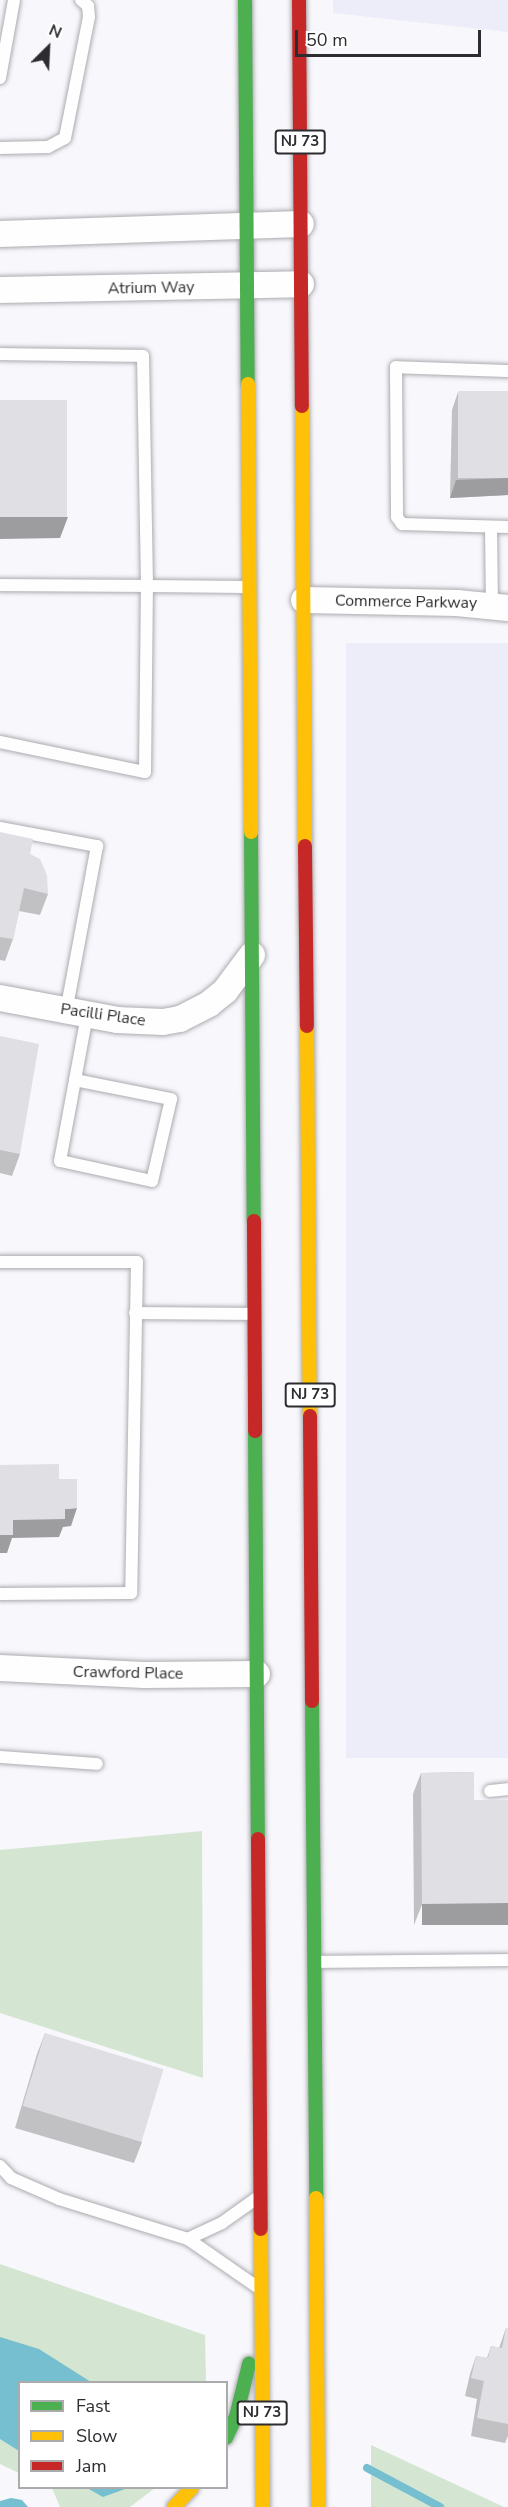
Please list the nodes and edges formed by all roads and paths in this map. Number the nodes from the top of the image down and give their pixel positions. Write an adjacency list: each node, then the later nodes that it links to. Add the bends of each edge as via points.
1 (14, 0): 5 (lane)
2 (81, 0): 6 (lane, via 88,6 89,17 65,138 48,147)
3 (245, 0): 8 (highway, NJ 73)
4 (299, 0): 7 (highway, NJ 73)
5 (0, 78)
6 (0, 148)
7 (301, 224): 8 (street); 10 (highway, NJ 73)
8 (247, 227): 9 (street); 11 (highway, NJ 73)
9 (0, 234)
10 (301, 284): 11 (street, Atrium Way); 20 (highway, NJ 73)
11 (247, 286): 12 (street, Atrium Way); 19 (highway, NJ 73)
12 (0, 290)
13 (0, 354): 18 (lane, via 142,356)
14 (508, 371): 15 (lane, via 396,367 397,517 410,526)
15 (491, 527): 16 (lane); 21 (lane)
16 (508, 527)
17 (0, 585): 18 (lane)
18 (147, 586): 19 (lane); 22 (lane, via 145,772)
19 (249, 587): 24 (highway, NJ 73)
20 (304, 600): 21 (street, Commerce Parkway); 39 (highway, NJ 73)
21 (500, 606)
22 (0, 742)
23 (0, 828): 26 (lane, via 97,846)
24 (252, 955): 26 (street, Pacilli Place, via 225,991 202,1009 180,1019 142,1023); 30 (highway, NJ 73)
25 (0, 998): 26 (street, Pacilli Place)
26 (76, 1013): 27 (lane)
27 (75, 1080): 27 (lane, via 60,1161 153,1181 171,1099)
28 (0, 1262): 29 (lane, via 136,1262)
29 (135, 1313): 30 (lane); 31 (lane, via 131,1593)
30 (254, 1314): 33 (highway, NJ 73)
31 (0, 1594)
32 (0, 1668): 33 (street, Crawford Place, via 144,1675)
33 (257, 1674): 41 (highway, NJ 73)
34 (0, 1757): 35 (lane)
35 (97, 1764)
36 (508, 1789): 37 (lane)
37 (490, 1791)
38 (508, 1960): 39 (lane)
39 (314, 1962): 49 (highway, NJ 73)
40 (0, 2166): 42 (lane, via 11,2178 58,2199)
41 (260, 2196): 42 (lane, via 222,2223); 43 (highway, NJ 73)
42 (188, 2239): 43 (lane, via 226,2269)
43 (261, 2289): 44 (highway, NJ 73)
44 (261, 2319): 45 (highway, via 236,2417); 48 (highway, NJ 73)
45 (228, 2434)
46 (190, 2489): 47 (highway)
47 (174, 2507)
48 (263, 2507)
49 (318, 2507)

